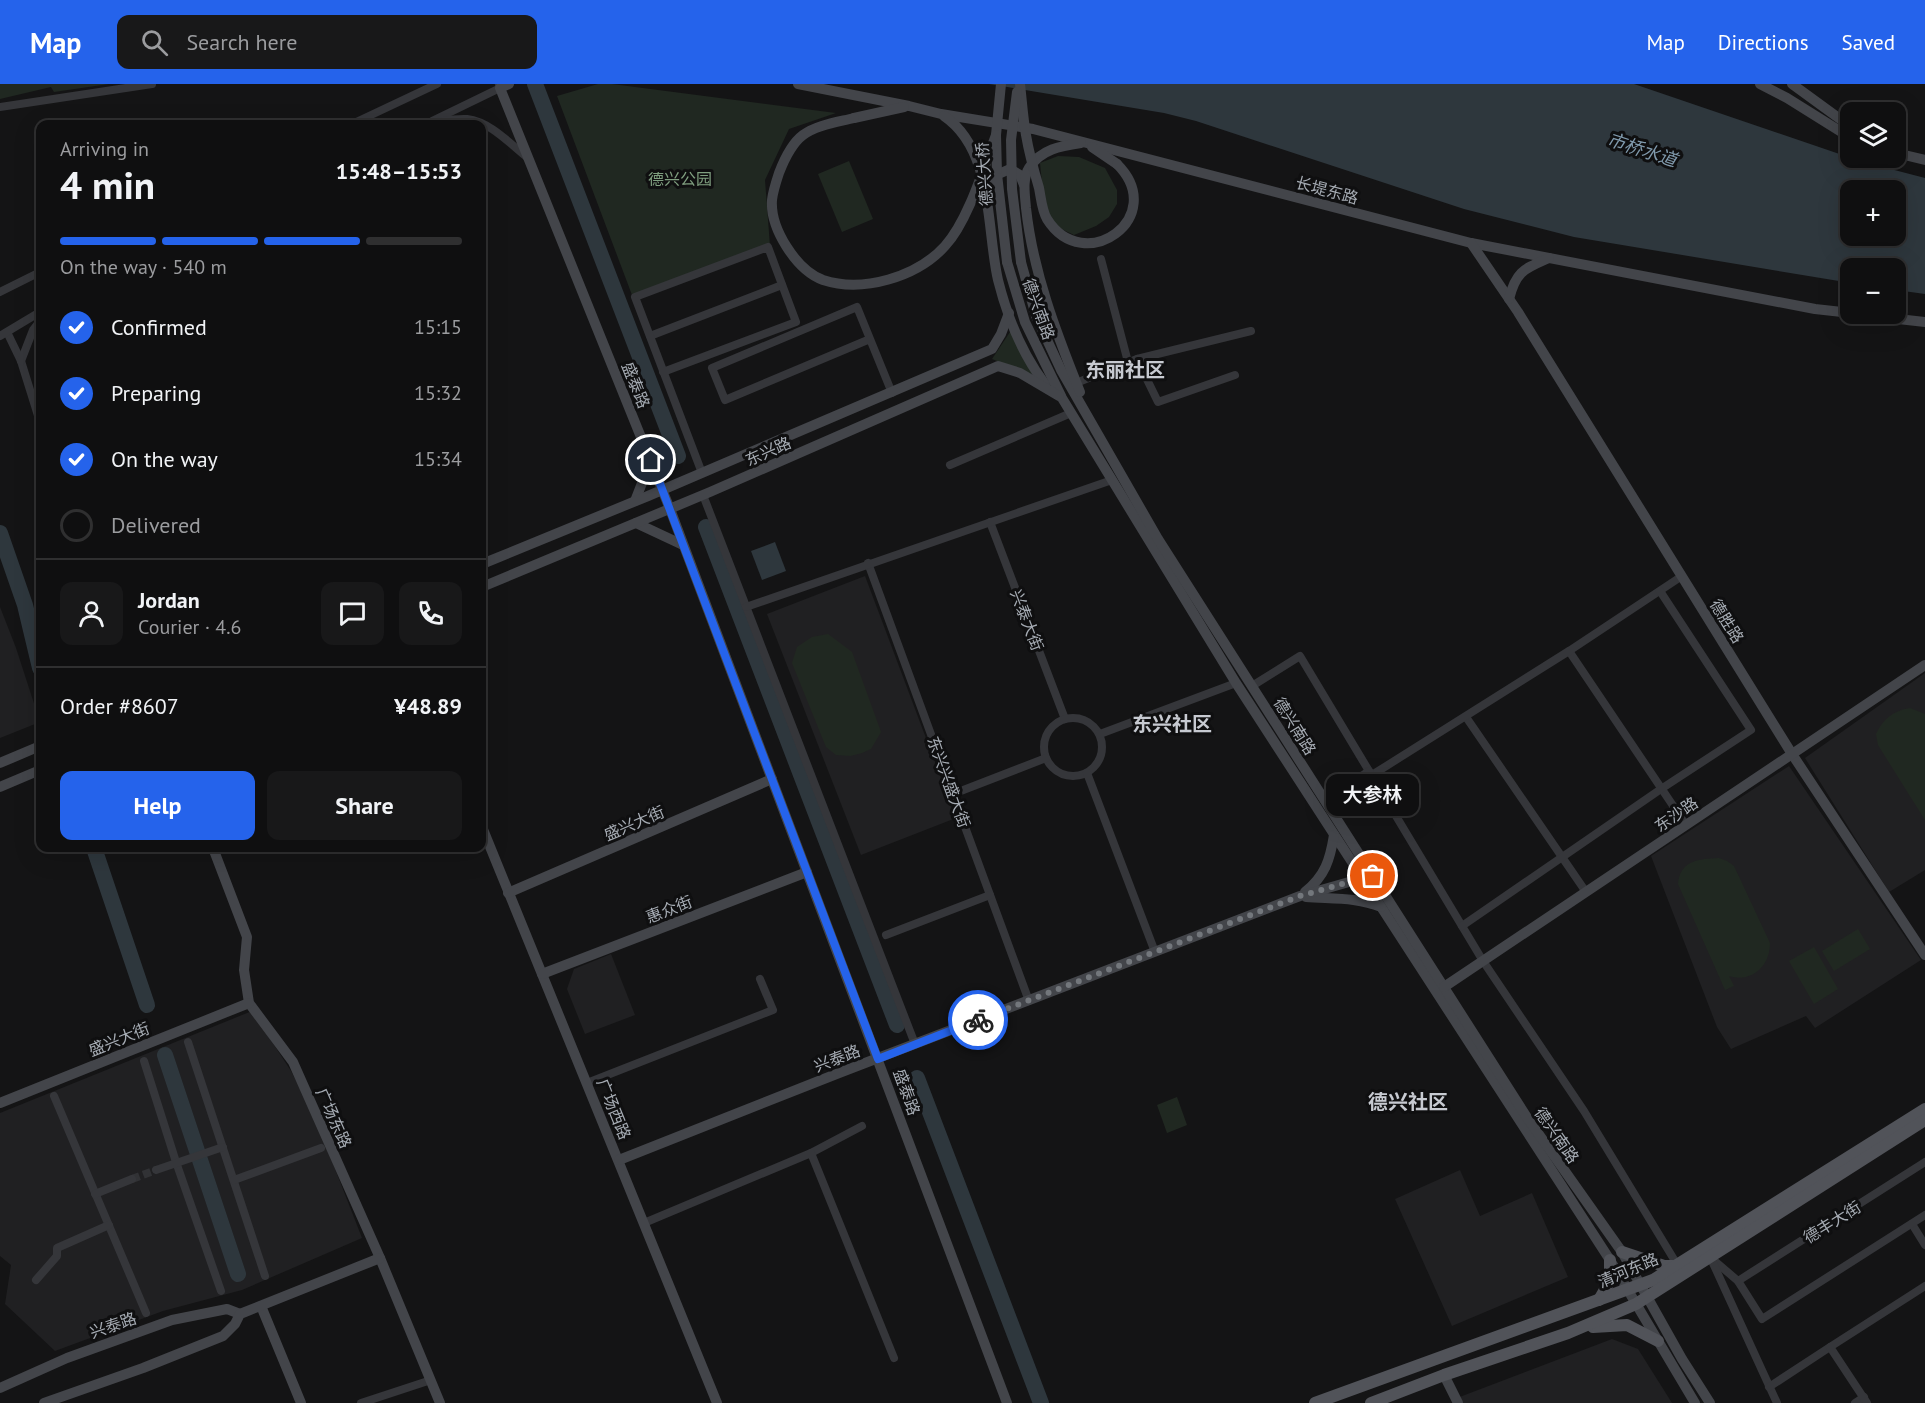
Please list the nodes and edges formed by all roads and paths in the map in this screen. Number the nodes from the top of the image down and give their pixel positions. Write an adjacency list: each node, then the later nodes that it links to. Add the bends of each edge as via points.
1 (152, 84): 10 (street)
2 (437, 84): 12 (street)
3 (798, 84): 9 (street, 长堤东路)
4 (1000, 84): 18 (street, 德兴大桥, bridge)
5 (1019, 84): 20 (street, bridge, via 1026,135 1046,218 1063,237 1080,244 1118,234 1132,214 1133,195 1131,184 1117,164); 30 (street, 德兴大桥, bridge, via 1011,140 1012,189)
6 (1760, 84): 17 (street)
7 (1792, 84): 14 (street)
8 (502, 85): 13 (street); 22 (street, 盛泰路)
9 (909, 106): 11 (street, 长堤东路); 18 (street, bridge, via 804,134 786,158 772,199 776,225 789,250 823,280 866,283 900,276 921,266 945,246 964,215)
10 (0, 107)
11 (941, 114): 15 (street, 长堤东路); 19 (street, via 956,124)
12 (360, 120)
13 (434, 120)
14 (1840, 120)
15 (985, 121): 19 (street, via 975,125); 20 (street, 长堤东路)
16 (486, 126): 22 (street)
17 (1840, 131)
18 (996, 135): 29 (street, 德兴大桥, bridge)
19 (966, 140): 25 (street)
20 (1085, 142): 24 (street, via 1038,156); 26 (street, 长堤东路)
21 (1906, 155): 23 (street)
22 (529, 159): 58 (street, 盛泰路)
23 (1925, 160)
24 (1024, 185): 25 (street, via 1020,175 1010,169 994,176); 50 (street, via 1040,283)
25 (986, 190): 36 (street, via 998,280)
26 (1471, 243): 27 (street, 长堤东路); 34 (street, 德胜路)
27 (1548, 258): 34 (street, via 1527,268 1514,280); 35 (street, 长堤东路)
28 (1101, 259): 47 (street)
29 (1006, 262): 53 (street, 德兴南路, via 1025,322)
30 (1021, 262): 56 (street, 德兴南路, via 1036,316)
31 (36, 274): 33 (street)
32 (782, 285): 43 (street); 43 (street, via 768,247 635,297); 48 (street, via 796,322)
33 (0, 292)
34 (1509, 298): 74 (street, 德胜路)
35 (1840, 312)
36 (1008, 313): 51 (street, via 1034,369); 52 (street, 东兴路, via 992,349)
37 (36, 314): 42 (street)
38 (1906, 320): 39 (street, 长堤东路)
39 (1925, 322)
40 (36, 326): 46 (street)
41 (1251, 331): 45 (street)
42 (3, 334): 46 (street)
43 (650, 336): 48 (street)
44 (870, 339): 44 (street, via 725,399 712,368 857,307); 52 (street)
45 (1137, 359): 47 (street); 49 (street, via 1158,402)
46 (21, 362): 54 (street)
47 (1128, 362): 50 (street)
48 (663, 372): 60 (street)
49 (1235, 375)
50 (1076, 383): 56 (street)
51 (1048, 388): 53 (street, 东兴路); 61 (street, 东兴路, via 998,366)
52 (892, 393): 57 (street, 东兴路)
53 (1062, 398): 55 (street, 德兴南路)
54 (36, 409)
55 (1071, 413): 59 (street); 62 (street, 德兴南路)
56 (1094, 427): 81 (street, 德兴南路, via 1158,539)
57 (736, 459): 60 (street, 东兴路); 61 (street)
58 (651, 460): 63 (street, 盛泰路); 65 (street)
59 (950, 465)
60 (702, 473): 63 (street, 东兴路)
61 (744, 478): 64 (street, 东兴路)
62 (1112, 480): 68 (street); 80 (street, 德兴南路)
63 (662, 490): 65 (street, 东兴路); 66 (street, 盛泰路)
64 (703, 495): 66 (street, 东兴路); 77 (street)
65 (635, 501): 67 (street, 东兴路)
66 (670, 509): 69 (street, 东兴路); 71 (street, 盛泰路)
67 (588, 521): 70 (street); 72 (street, 东兴路)
68 (990, 522): 73 (street); 83 (street, 兴泰大街)
69 (636, 523): 70 (street, 东兴路); 71 (street)
70 (596, 540): 75 (street, 东兴路)
71 (683, 545): 92 (street, 盛泰路)
72 (486, 562)
73 (868, 563): 77 (street); 95 (street, 东兴兴盛大街)
74 (1682, 576): 76 (street); 86 (street, 德胜路)
75 (486, 585)
76 (1660, 591): 78 (street); 94 (street, via 1751,730)
77 (746, 607): 120 (street)
78 (1569, 651): 82 (street); 94 (street)
79 (1925, 664): 86 (street, 东沙路)
80 (1236, 683): 84 (street); 98 (street, 德兴南路)
81 (1251, 686): 91 (street, via 1300,656); 96 (street, 德兴南路)
82 (1466, 717): 91 (street); 101 (street)
83 (1065, 719): 84 (street, via 1088,721); 87 (street, via 1049,730 1044,748)
84 (1100, 734): 90 (street, via 1100,760)
85 (36, 748): 88 (street)
86 (1792, 754): 97 (street, 东沙路); 112 (street, 德胜路)
87 (1046, 758): 90 (street, via 1063,775); 95 (street)
88 (0, 763)
89 (36, 772): 93 (street)
90 (1087, 773): 111 (street)
91 (1371, 773): 96 (street); 109 (street)
92 (772, 779): 102 (street, 盛泰路); 105 (street, 盛兴大街)
93 (0, 787)
94 (1661, 789): 97 (street); 101 (street)
95 (953, 794): 106 (street, 东兴兴盛大街)
96 (1324, 800): 103 (street, 德兴南路)
97 (1686, 825): 104 (street, 东沙路)
98 (1334, 835): 103 (street, 德兴南路); 107 (street, via 1318,882)
99 (486, 837): 105 (street, 广场西路)
100 (215, 852): 118 (street, 广场东路, via 247,937 244,970)
101 (1562, 858): 104 (street); 109 (street)
102 (807, 872): 114 (street, 惠众街); 121 (street, 盛泰路)
103 (1365, 874): 107 (street, 兴泰路); 108 (street, 德兴南路); 116 (street, 德兴南路)
104 (1586, 892): 113 (street, 东沙路)
105 (508, 893): 114 (street, 广场西路)
106 (990, 896): 110 (street); 117 (street, 东兴兴盛大街)
107 (1300, 896): 108 (street, via 1350,898); 111 (street, 兴泰路)
108 (1382, 907): 147 (street, 德兴南路)
109 (1462, 926): 113 (street)
110 (886, 935)
111 (1155, 952): 117 (street, 兴泰路)
112 (1925, 955)
113 (1483, 961): 116 (street, 东沙路); 148 (street, via 1584,1112)
114 (542, 974): 123 (street, 广场西路)
115 (760, 979): 123 (street, via 773,1010)
116 (1444, 987): 144 (street, 德兴南路, via 1528,1119)
117 (1029, 1000): 120 (street, 兴泰路)
118 (249, 1003): 125 (street, 盛兴大街); 146 (street, 广场东路, via 293,1062)
119 (188, 1042): 129 (street)
120 (915, 1044): 121 (street, 兴泰路)
121 (878, 1059): 132 (street, 兴泰路); 177 (street, 盛泰路)
122 (144, 1060): 133 (street)
123 (587, 1083): 132 (street, 广场西路)
124 (54, 1096): 138 (street)
125 (0, 1103)
126 (1925, 1109): 148 (main road, 清河东路)
127 (1925, 1120): 145 (main road, 清河东路)
128 (862, 1126): 131 (street)
129 (223, 1146): 133 (street); 137 (street)
130 (321, 1148): 137 (street)
131 (810, 1153): 140 (street); 166 (street)
132 (619, 1160): 140 (street, 广场西路)
133 (176, 1162): 135 (street); 155 (street)
134 (1925, 1162): 151 (street, 德丰大街)
135 (156, 1170)
136 (132, 1179): 138 (street)
137 (234, 1180): 149 (street)
138 (95, 1194): 142 (street)
139 (1925, 1215): 141 (street)
140 (644, 1223): 176 (street, 广场西路)
141 (1912, 1224): 143 (street); 151 (street, via 1762,1319)
142 (109, 1225): 150 (street, via 57,1248 57,1256); 160 (street)
143 (1925, 1245)
144 (1622, 1252): 148 (main road, via 1664,1266); 152 (street, 德兴南路)
145 (1710, 1257): 151 (street); 156 (main road, 清河东路); 169 (street)
146 (380, 1258): 159 (street, 兴泰路); 168 (street, 广场东路)
147 (1610, 1260): 154 (street, 德兴南路); 157 (main road, via 1610,1281)
148 (1678, 1266): 152 (main road, 清河东路)
149 (265, 1276)
150 (36, 1280)
151 (1738, 1281)
152 (1641, 1286): 154 (main road, 清河东路); 156 (street, 德兴南路)
153 (1925, 1286): 165 (street)
154 (1628, 1290): 157 (main road, 清河东路); 158 (street, 德兴南路)
155 (221, 1291)
156 (1647, 1297): 158 (main road, 清河东路); 182 (street, 德兴南路)
157 (1599, 1300): 162 (main road, 清河东路)
158 (1636, 1304): 163 (main road, 清河东路); 164 (street, 德兴南路)
159 (261, 1306): 161 (street, 兴泰路); 173 (street)
160 (146, 1313)
161 (240, 1314): 170 (street, 兴泰路, via 227,1310 172,1320 66,1358); 172 (street, 兴泰路, via 223,1336)
162 (1561, 1314): 163 (main road); 178 (main road, 清河东路)
163 (1568, 1333): 164 (main road, via 1628,1325); 167 (main road, 清河东路)
164 (1658, 1341): 181 (street, 德兴南路)
165 (1830, 1347): 169 (street); 171 (street)
166 (894, 1358)
167 (1444, 1375): 179 (main road, 清河东路); 180 (street)
168 (430, 1380): 174 (street); 175 (street, 广场东路)
169 (1769, 1387): 183 (street)
170 (0, 1388)
171 (1865, 1400): 184 (street)
172 (44, 1403)
173 (301, 1403)
174 (360, 1403)
175 (440, 1403)
176 (717, 1403)
177 (1007, 1403)
178 (1315, 1403)
179 (1371, 1403)
180 (1458, 1403)
181 (1695, 1403)
182 (1710, 1403)
183 (1777, 1403)
184 (1855, 1403)

